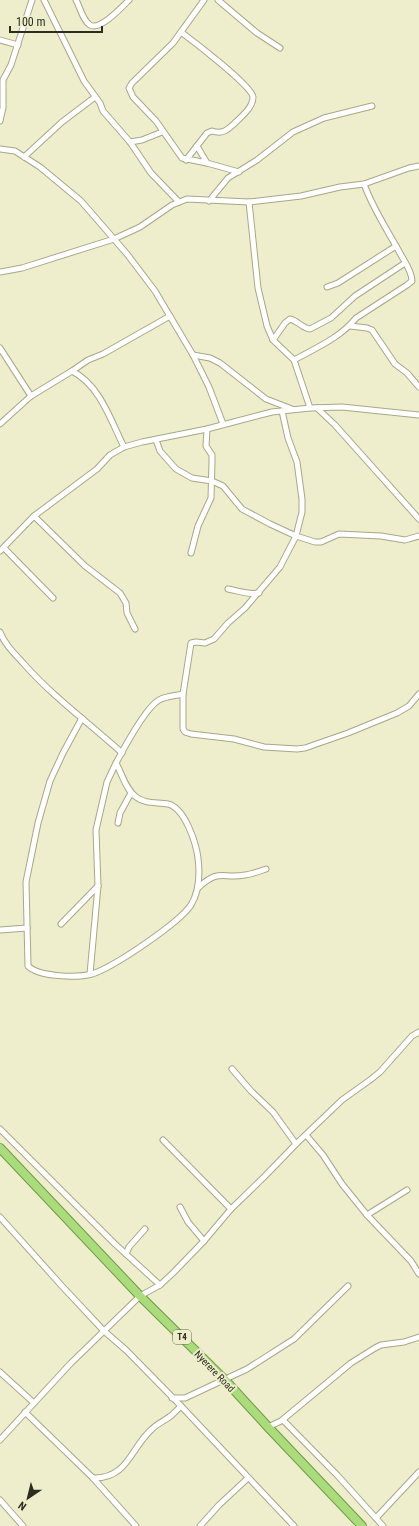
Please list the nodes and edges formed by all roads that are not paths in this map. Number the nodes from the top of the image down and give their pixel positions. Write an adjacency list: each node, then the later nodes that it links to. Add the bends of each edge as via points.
1 (32, 0): 9 (street)
2 (44, 0): 11 (street, via 84,81)
3 (76, 0): 4 (street, via 88,23 94,26 105,22)
4 (129, 0)
5 (204, 0): 7 (street)
6 (218, 0): 10 (street, via 257,33)
7 (181, 32): 14 (street, via 129,88 133,97 156,121); 16 (street, via 238,78 253,96 248,108 233,124 221,132 210,131)
8 (0, 40): 9 (street)
9 (18, 45): 13 (street, via 3,80 3,108)
10 (280, 48)
11 (95, 97): 15 (street, via 106,116 118,126); 18 (street, via 62,122)
12 (372, 106): 22 (street, via 324,118 293,132)
13 (0, 121)
14 (162, 132): 15 (street); 19 (street)
15 (130, 142): 25 (street, via 151,173)
16 (197, 146): 19 (street); 20 (street)
17 (0, 149): 18 (street, via 15,151)
18 (24, 157): 27 (street, via 81,201)
19 (186, 160): 20 (street)
20 (207, 163): 22 (street)
21 (419, 166): 23 (street)
22 (239, 172): 24 (street, via 223,182)
23 (364, 184): 26 (street, via 301,196); 28 (street)
24 (209, 201): 25 (street, via 187,199); 26 (street)
25 (178, 202): 27 (street, via 140,227)
26 (249, 202): 34 (street, via 258,288)
27 (114, 239): 30 (street, via 22,268); 32 (street)
28 (396, 246): 29 (street); 31 (street, via 338,283)
29 (405, 262): 33 (street, via 412,279 410,283 356,318); 34 (street, via 355,296 324,322 310,329 301,327 290,319)
30 (0, 272)
31 (327, 287)
32 (170, 316): 36 (street); 38 (street, via 104,354 88,360)
33 (350, 326): 37 (street, via 316,350); 39 (street, via 372,330 395,364)
34 (273, 340): 37 (street)
35 (0, 348): 40 (street)
36 (193, 355): 43 (street, via 220,363 266,399); 47 (street)
37 (294, 360): 41 (street)
38 (72, 372): 40 (street); 50 (street, via 95,390)
39 (419, 387)
40 (31, 396): 46 (street)
41 (310, 408): 42 (street); 43 (street)
42 (317, 408): 45 (street, via 342,407); 53 (street)
43 (293, 410): 44 (street)
44 (282, 411): 47 (street); 54 (street, via 297,462 302,499 302,512)
45 (418, 416)
46 (0, 424)
47 (224, 424): 48 (street)
48 (207, 429): 49 (street); 51 (street, via 206,446 212,455)
49 (156, 440): 50 (street); 51 (street, via 176,469 192,478)
50 (124, 447): 52 (street, via 110,455 97,468)
51 (212, 481): 54 (street, via 228,490 242,508); 57 (street, via 211,498 198,526)
52 (34, 516): 56 (street); 61 (street, via 85,566 120,593)
53 (419, 518)
54 (296, 536): 55 (street, via 321,542 339,534 405,540); 59 (street, via 280,567)
55 (419, 536)
56 (2, 550): 60 (street)
57 (191, 553)
58 (228, 590): 59 (street)
59 (259, 593): 63 (street, via 214,640 191,643)
60 (53, 598)
61 (135, 629)
62 (0, 632): 65 (street, via 11,650 31,672)
63 (183, 694): 64 (street, via 183,729 186,732 234,739 264,747 297,749 348,734 397,713 409,706); 66 (street, via 163,698 154,704)
64 (419, 694)
65 (82, 718): 66 (street); 74 (street, via 50,781 38,823 26,882)
66 (122, 752): 67 (street)
67 (116, 763): 68 (street); 71 (street, via 107,782 96,830)
68 (131, 792): 69 (street, via 120,813); 72 (street, via 142,800 171,805 186,821 198,856)
69 (118, 823)
70 (266, 869): 72 (street, via 245,876 218,875 207,879)
71 (98, 886): 73 (street); 76 (street)
72 (198, 888): 76 (street, via 186,913 170,926 116,962)
73 (61, 924)
74 (27, 928): 75 (street); 76 (street, via 30,969 53,975)
75 (0, 930)
76 (90, 974)
77 (419, 1032): 80 (street, via 412,1036 380,1072 342,1100)
78 (232, 1069): 82 (street, via 272,1112)
79 (0, 1129): 91 (street)
80 (306, 1135): 82 (street); 87 (street)
81 (163, 1140): 86 (street)
82 (296, 1144): 86 (street)
83 (0, 1148): 95 (highway, Nyerere Road / T4)
84 (407, 1190): 87 (street)
85 (180, 1207): 90 (street, via 188,1222)
86 (231, 1209): 90 (street)
87 (368, 1215): 92 (street, via 411,1261)
88 (0, 1217): 96 (street)
89 (145, 1229): 91 (street)
90 (204, 1241): 93 (street)
91 (126, 1254): 93 (street)
92 (419, 1274)
93 (160, 1285): 95 (street)
94 (348, 1286): 99 (street, via 294,1339)
95 (140, 1296): 96 (street); 99 (highway, Nyerere Road / T4)
96 (104, 1331): 100 (street); 101 (street)
97 (419, 1337): 104 (street, via 375,1348 351,1363)
98 (0, 1372): 101 (street)
99 (225, 1380): 100 (street, via 185,1398); 105 (highway, Nyerere Road / T4)
100 (172, 1398): 102 (street)
101 (34, 1403): 103 (street)
102 (181, 1406): 108 (street, via 151,1429 134,1453 114,1474); 109 (street)
103 (25, 1412): 106 (street); 108 (street)
104 (283, 1420): 105 (street); 111 (street)
105 (268, 1427): 116 (highway, Nyerere Road / T4)
106 (0, 1440)
107 (419, 1472): 111 (street)
108 (93, 1478): 113 (street)
109 (248, 1478): 114 (street); 115 (street)
110 (1, 1504): 112 (street)
111 (376, 1518): 117 (street)
112 (23, 1526)
113 (136, 1526)
114 (200, 1526)
115 (294, 1526)
116 (362, 1526)
117 (383, 1526)

